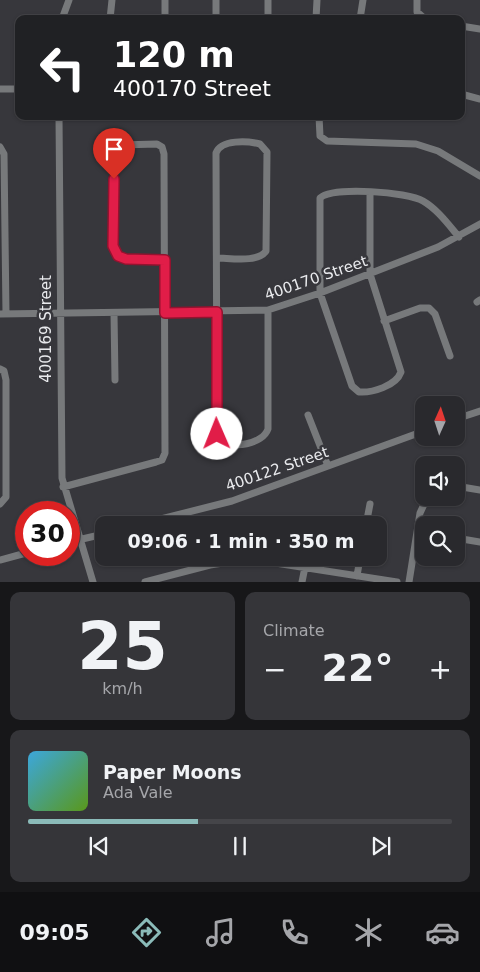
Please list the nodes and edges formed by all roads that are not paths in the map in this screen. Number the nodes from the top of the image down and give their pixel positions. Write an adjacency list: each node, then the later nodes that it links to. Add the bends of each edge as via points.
1 (69, 0): 9 (street)
2 (112, 0): 10 (street)
3 (165, 0): 11 (street)
4 (216, 0): 12 (street)
5 (268, 0): 13 (street)
6 (317, 0): 14 (street)
7 (363, 0): 15 (street)
8 (417, 0): 16 (street, via 417,12)
9 (63, 15)
10 (110, 15)
11 (165, 15)
12 (216, 15)
13 (268, 15)
14 (316, 15)
15 (361, 15)
16 (420, 15)
17 (465, 27): 18 (street)
18 (480, 29)
19 (0, 89): 20 (street)
20 (15, 89)
21 (465, 95): 22 (street)
22 (480, 99)
23 (59, 120): 39 (street, 400169 Street)
24 (319, 120): 26 (street, via 320,136 327,142 416,144 438,151)
25 (0, 147): 38 (street, via 4,154)
26 (480, 176)
27 (370, 193): 29 (street, via 415,197 436,211); 32 (street); 33 (street, via 331,193 320,198)
28 (480, 224): 29 (street, 400170 Street)
29 (459, 237): 32 (street, 400170 Street)
30 (217, 258): 30 (street, via 217,150 226,143 260,144 267,152 266,251 255,258); 35 (street)
31 (165, 260): 31 (street, via 164,150 153,143 120,145 114,152 114,250 120,258); 37 (street)
32 (370, 274): 33 (street, 400170 Street); 40 (street)
33 (320, 294): 34 (street, 400170 Street); 40 (street, via 352,386 359,392 381,388 400,375 401,369)
34 (268, 310): 35 (street, 400170 Street); 35 (street, via 268,429 259,440 239,444 223,442 217,434)
35 (217, 312): 37 (street, 400170 Street)
36 (114, 313): 37 (street, 400170 Street); 39 (street, 400170 Street); 43 (street)
37 (165, 313): 49 (street, via 164,456 156,462)
38 (3, 314): 39 (street, 400170 Street)
39 (60, 314): 49 (street, 400169 Street)
40 (384, 321): 41 (street, via 429,308 435,314)
41 (450, 356)
42 (0, 369): 53 (street, via 6,380 6,497)
43 (115, 380)
44 (480, 411): 46 (street)
45 (308, 415): 48 (street)
46 (465, 416)
47 (415, 434): 48 (street, 400122 Street)
48 (328, 466): 55 (street, 400122 Street, via 232,500)
49 (63, 487): 52 (street, 400169 Street)
50 (465, 488): 51 (street)
51 (480, 490)
52 (67, 501)
53 (0, 504)
54 (370, 504): 56 (street)
55 (171, 516)
56 (368, 516)
57 (95, 536): 58 (street)
58 (80, 540)
59 (465, 540): 60 (street)
60 (480, 542)
61 (80, 543): 68 (street, 400169 Street)
62 (415, 555): 72 (street)
63 (15, 556): 64 (street)
64 (0, 560)
65 (359, 566): 67 (street)
66 (305, 567): 67 (street); 69 (street, via 263,560 238,560); 70 (street)
67 (357, 576): 71 (street)
68 (93, 582)
69 (145, 582)
70 (302, 582)
71 (397, 582)
72 (409, 582)

